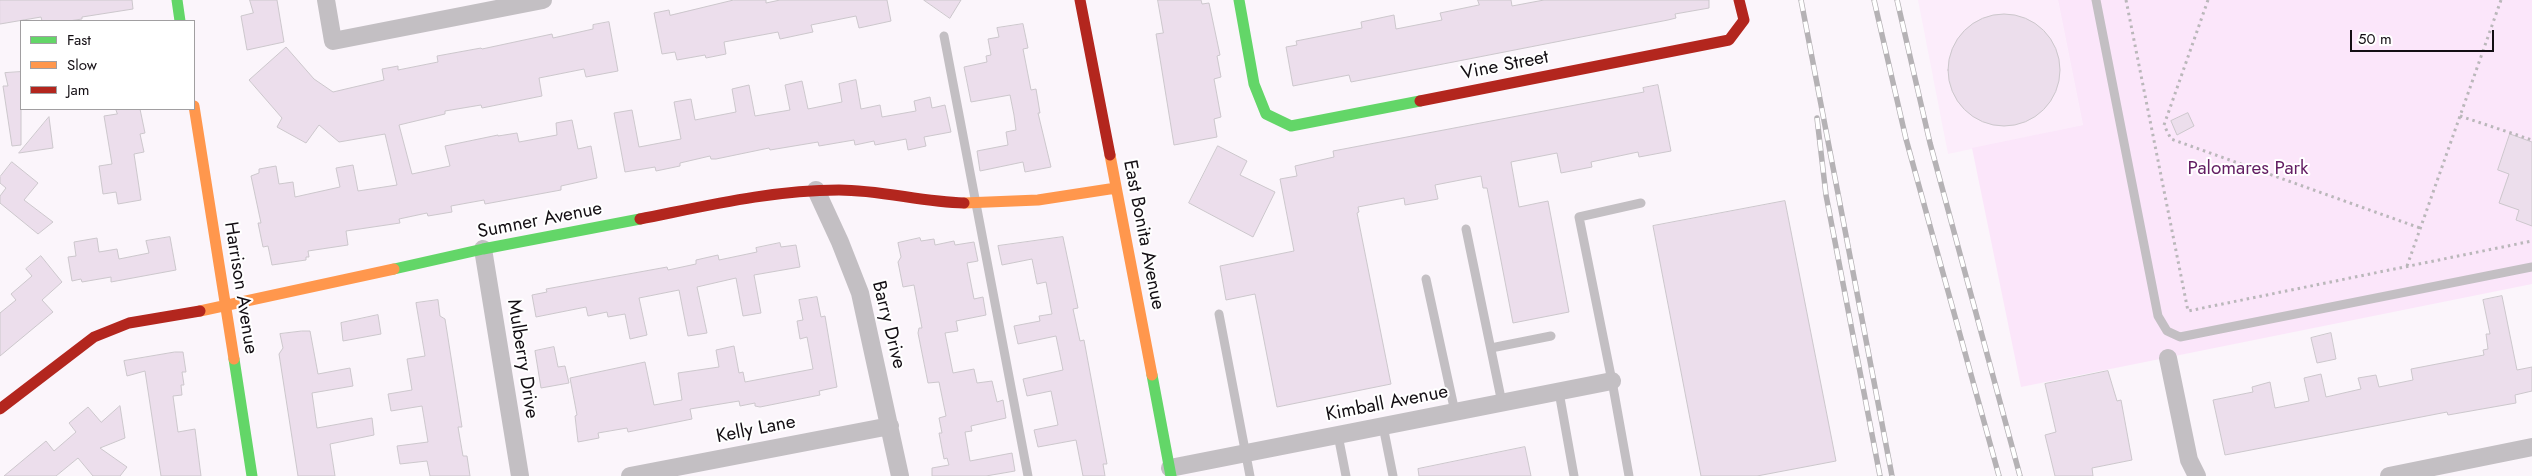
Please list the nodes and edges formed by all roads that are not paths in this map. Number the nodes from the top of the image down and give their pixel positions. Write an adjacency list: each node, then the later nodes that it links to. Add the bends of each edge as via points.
1 (177, 0): 8 (street)
2 (326, 0): 3 (street, via 333,40)
3 (543, 0)
4 (1080, 0): 11 (street, East Bonita Avenue)
5 (1239, 0): 6 (street, Vine Street, via 1254,84 1266,114 1292,126 1729,40 1744,20)
6 (1739, 0)
7 (2096, 0): 17 (lane, via 2158,316 2167,331 2180,337)
8 (180, 20)
9 (944, 36): 13 (lane)
10 (195, 110): 19 (street, Harrison Avenue)
11 (1116, 188): 13 (street, Sumner Avenue, via 1056,199); 34 (street, East Bonita Avenue)
12 (816, 190): 13 (street, Sumner Avenue, via 867,191); 16 (street, Sumner Avenue, via 763,195); 29 (street, Barry Drive, via 860,293)
13 (976, 203): 39 (lane)
14 (1641, 203): 24 (lane, via 1579,217)
15 (1466, 229): 22 (lane)
16 (483, 249): 19 (street, Sumner Avenue); 36 (street, Mulberry Drive)
17 (2532, 267)
18 (1426, 279): 28 (lane)
19 (225, 307): 27 (street, Sumner Avenue, via 113,328 94,337); 35 (street, Harrison Avenue)
20 (1219, 314): 33 (lane)
21 (1551, 336): 22 (lane)
22 (1491, 348): 26 (lane)
23 (2168, 358): 45 (street, via 2189,460)
24 (1612, 381): 25 (street, Kimball Avenue); 44 (lane)
25 (1559, 392): 26 (street, Kimball Avenue); 43 (lane)
26 (1502, 402): 28 (street, Kimball Avenue)
27 (0, 409)
28 (1455, 412): 30 (street, Kimball Avenue)
29 (890, 426): 37 (street, Kelly Lane); 38 (street, Barry Drive)
30 (1383, 426): 31 (street, Kimball Avenue); 42 (lane)
31 (1338, 435): 33 (street, Kimball Avenue); 41 (lane)
32 (2532, 448): 46 (street)
33 (1245, 453): 34 (street, Kimball Avenue); 40 (lane)
34 (1171, 472)
35 (252, 476)
36 (520, 476)
37 (630, 476)
38 (900, 476)
39 (1028, 476)
40 (1250, 476)
41 (1346, 476)
42 (1394, 476)
43 (1574, 476)
44 (1629, 476)
45 (2196, 476)
46 (2389, 476)

